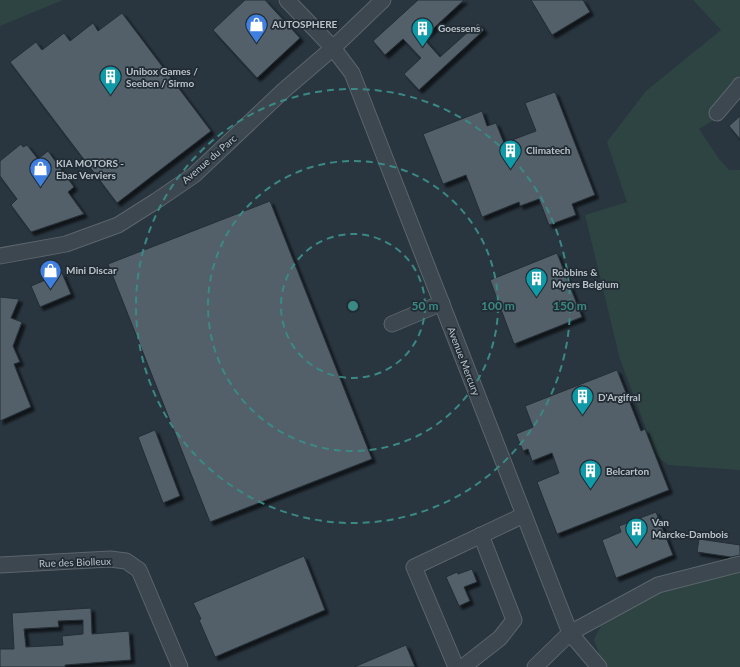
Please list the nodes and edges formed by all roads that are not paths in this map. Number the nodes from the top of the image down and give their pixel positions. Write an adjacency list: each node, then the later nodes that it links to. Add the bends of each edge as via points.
1 (286, 0): 3 (street, Avenue Mercury)
2 (383, 0): 3 (street, Avenue du Parc)
3 (333, 48): 6 (street, Avenue du Parc, via 194,175 118,225 66,244); 7 (street, Avenue Mercury, via 352,73)
4 (740, 85): 5 (street)
5 (717, 113)
6 (0, 256)
7 (442, 303): 8 (street); 9 (street, Avenue Mercury)
8 (392, 324)
9 (524, 515): 10 (street); 13 (street, Avenue Mercury)
10 (481, 535): 15 (street, via 414,567); 16 (street, via 514,620 500,638)
11 (740, 564): 13 (street, via 658,585)
12 (0, 565): 14 (street, Rue des Biolleux, via 110,559 126,561 138,570)
13 (570, 633): 17 (street); 18 (street, Avenue Mercury)
14 (180, 667)
15 (456, 667)
16 (463, 667)
17 (535, 667)
18 (599, 667)

